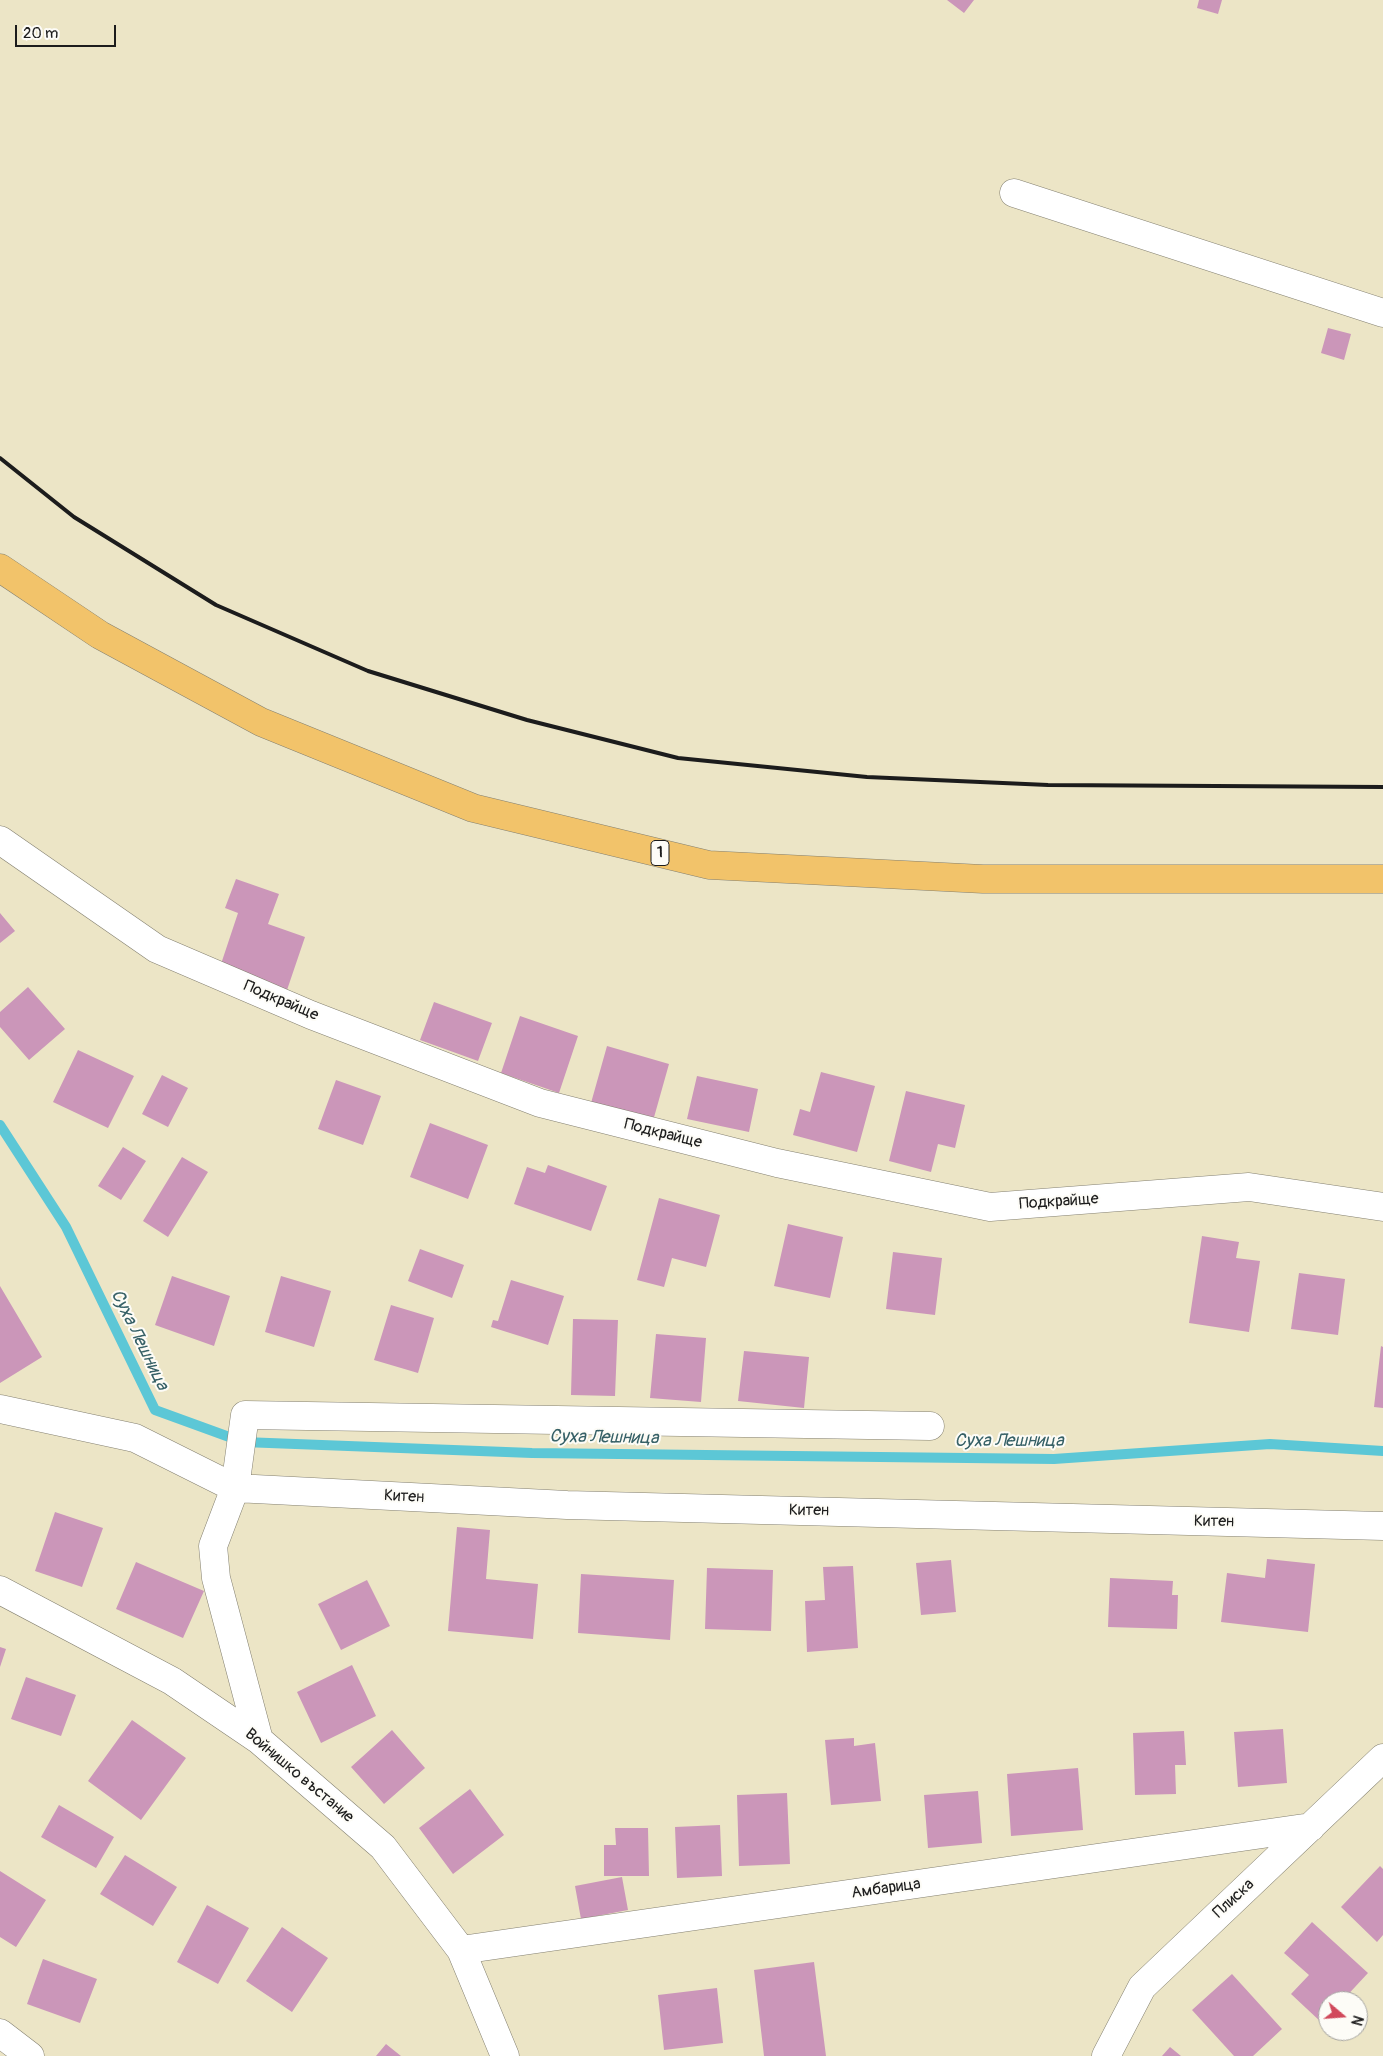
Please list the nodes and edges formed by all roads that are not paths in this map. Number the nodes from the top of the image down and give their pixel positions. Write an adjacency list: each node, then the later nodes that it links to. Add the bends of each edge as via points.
1 (1014, 193): 2 (street)
2 (1383, 313)
3 (0, 568): 5 (highway, 1, via 100,635 261,722 473,808 709,865 983,880)
4 (0, 840): 6 (street, Подкрайще, via 157,949 311,1014 540,1103 776,1163 990,1207 1250,1187)
5 (1383, 879)
6 (1383, 1206)
7 (0, 1409): 9 (street, Китен, via 135,1438)
8 (930, 1426): 9 (street, via 245,1415)
9 (235, 1488): 10 (street, Китен, via 566,1505); 12 (street, via 212,1546 216,1578)
10 (1383, 1526)
11 (0, 1590): 12 (street, Войнишко въстание, via 172,1681)
12 (259, 1740): 15 (street, Войнишко въстание, via 383,1847)
13 (1383, 1758): 14 (street, Плиска)
14 (1311, 1827): 15 (street, Амбарица); 19 (street, Плиска, via 1142,1987)
15 (461, 1950): 18 (street, Войнишко въстание)
16 (0, 2034): 17 (street)
17 (30, 2056)
18 (505, 2056)
19 (1106, 2056)

